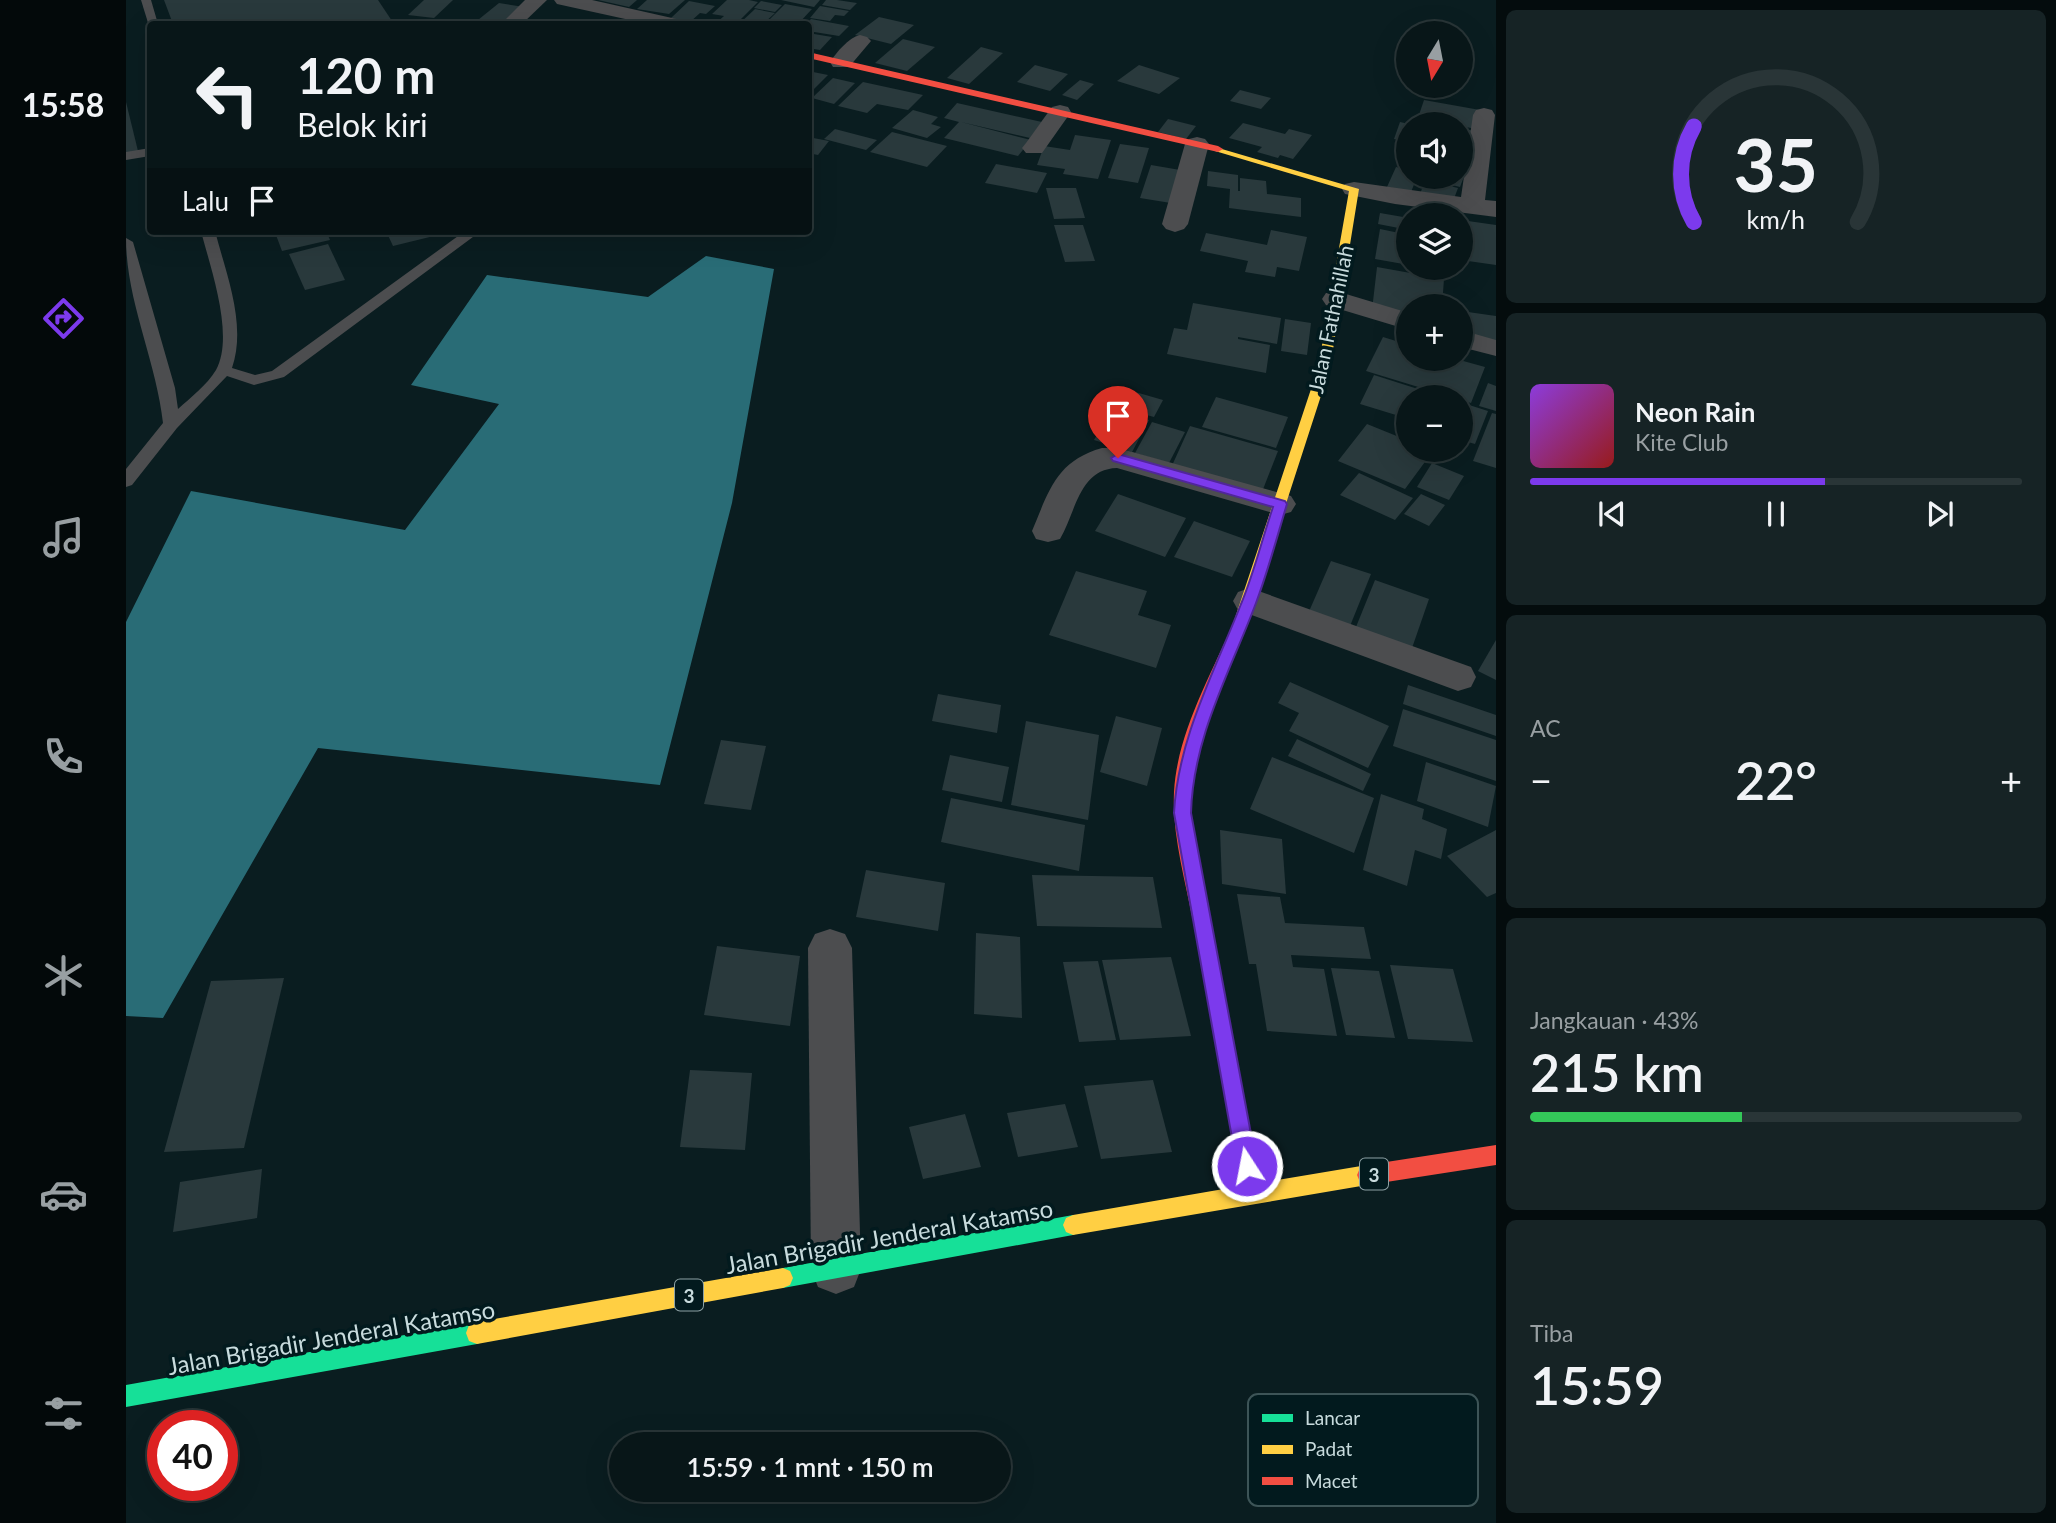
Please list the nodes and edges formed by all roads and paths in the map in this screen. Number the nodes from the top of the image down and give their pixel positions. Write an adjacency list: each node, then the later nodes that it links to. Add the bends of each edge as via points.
1 (146, 0): 4 (lane)
2 (537, 0): 5 (street)
3 (565, 0): 6 (street)
4 (152, 21)
5 (514, 21)
6 (660, 21)
7 (860, 41): 9 (street)
8 (812, 56): 9 (main road)
9 (841, 62): 10 (main road)
10 (1060, 112): 12 (main road); 13 (street)
11 (1484, 115): 17 (street)
12 (1197, 144): 16 (main road); 18 (street)
13 (1034, 148)
14 (147, 152): 15 (lane)
15 (126, 156)
16 (1354, 189): 17 (street); 22 (main road, Jalan Fathahillah)
17 (1484, 208)
18 (1175, 223)
19 (209, 235): 26 (lane, via 225,302 230,347)
20 (469, 235): 26 (lane, via 278,374 254,380)
21 (126, 242): 27 (lane, via 167,388)
22 (1336, 299): 23 (street); 29 (main road, Jalan Fathahillah, via 1324,368)
23 (1396, 318)
24 (1473, 342): 25 (street)
25 (1494, 348)
26 (224, 370): 27 (lane)
27 (171, 424): 28 (lane)
28 (126, 481)
29 (1280, 504): 30 (street, via 1103,457 1077,470); 31 (main road, Jalan Fathahillah)
30 (1048, 531)
31 (1250, 601): 32 (street); 35 (main road, Jalan Fathahillah, via 1195,733 1182,813)
32 (1458, 677)
33 (830, 948): 36 (street)
34 (1496, 1155): 35 (main road, Jalan Brigadir Jenderal Katamso / 3)
35 (1252, 1193): 36 (main road, Jalan Brigadir Jenderal Katamso / 3)
36 (836, 1269): 37 (main road, Jalan Brigadir Jenderal Katamso / 3)
37 (126, 1396)

